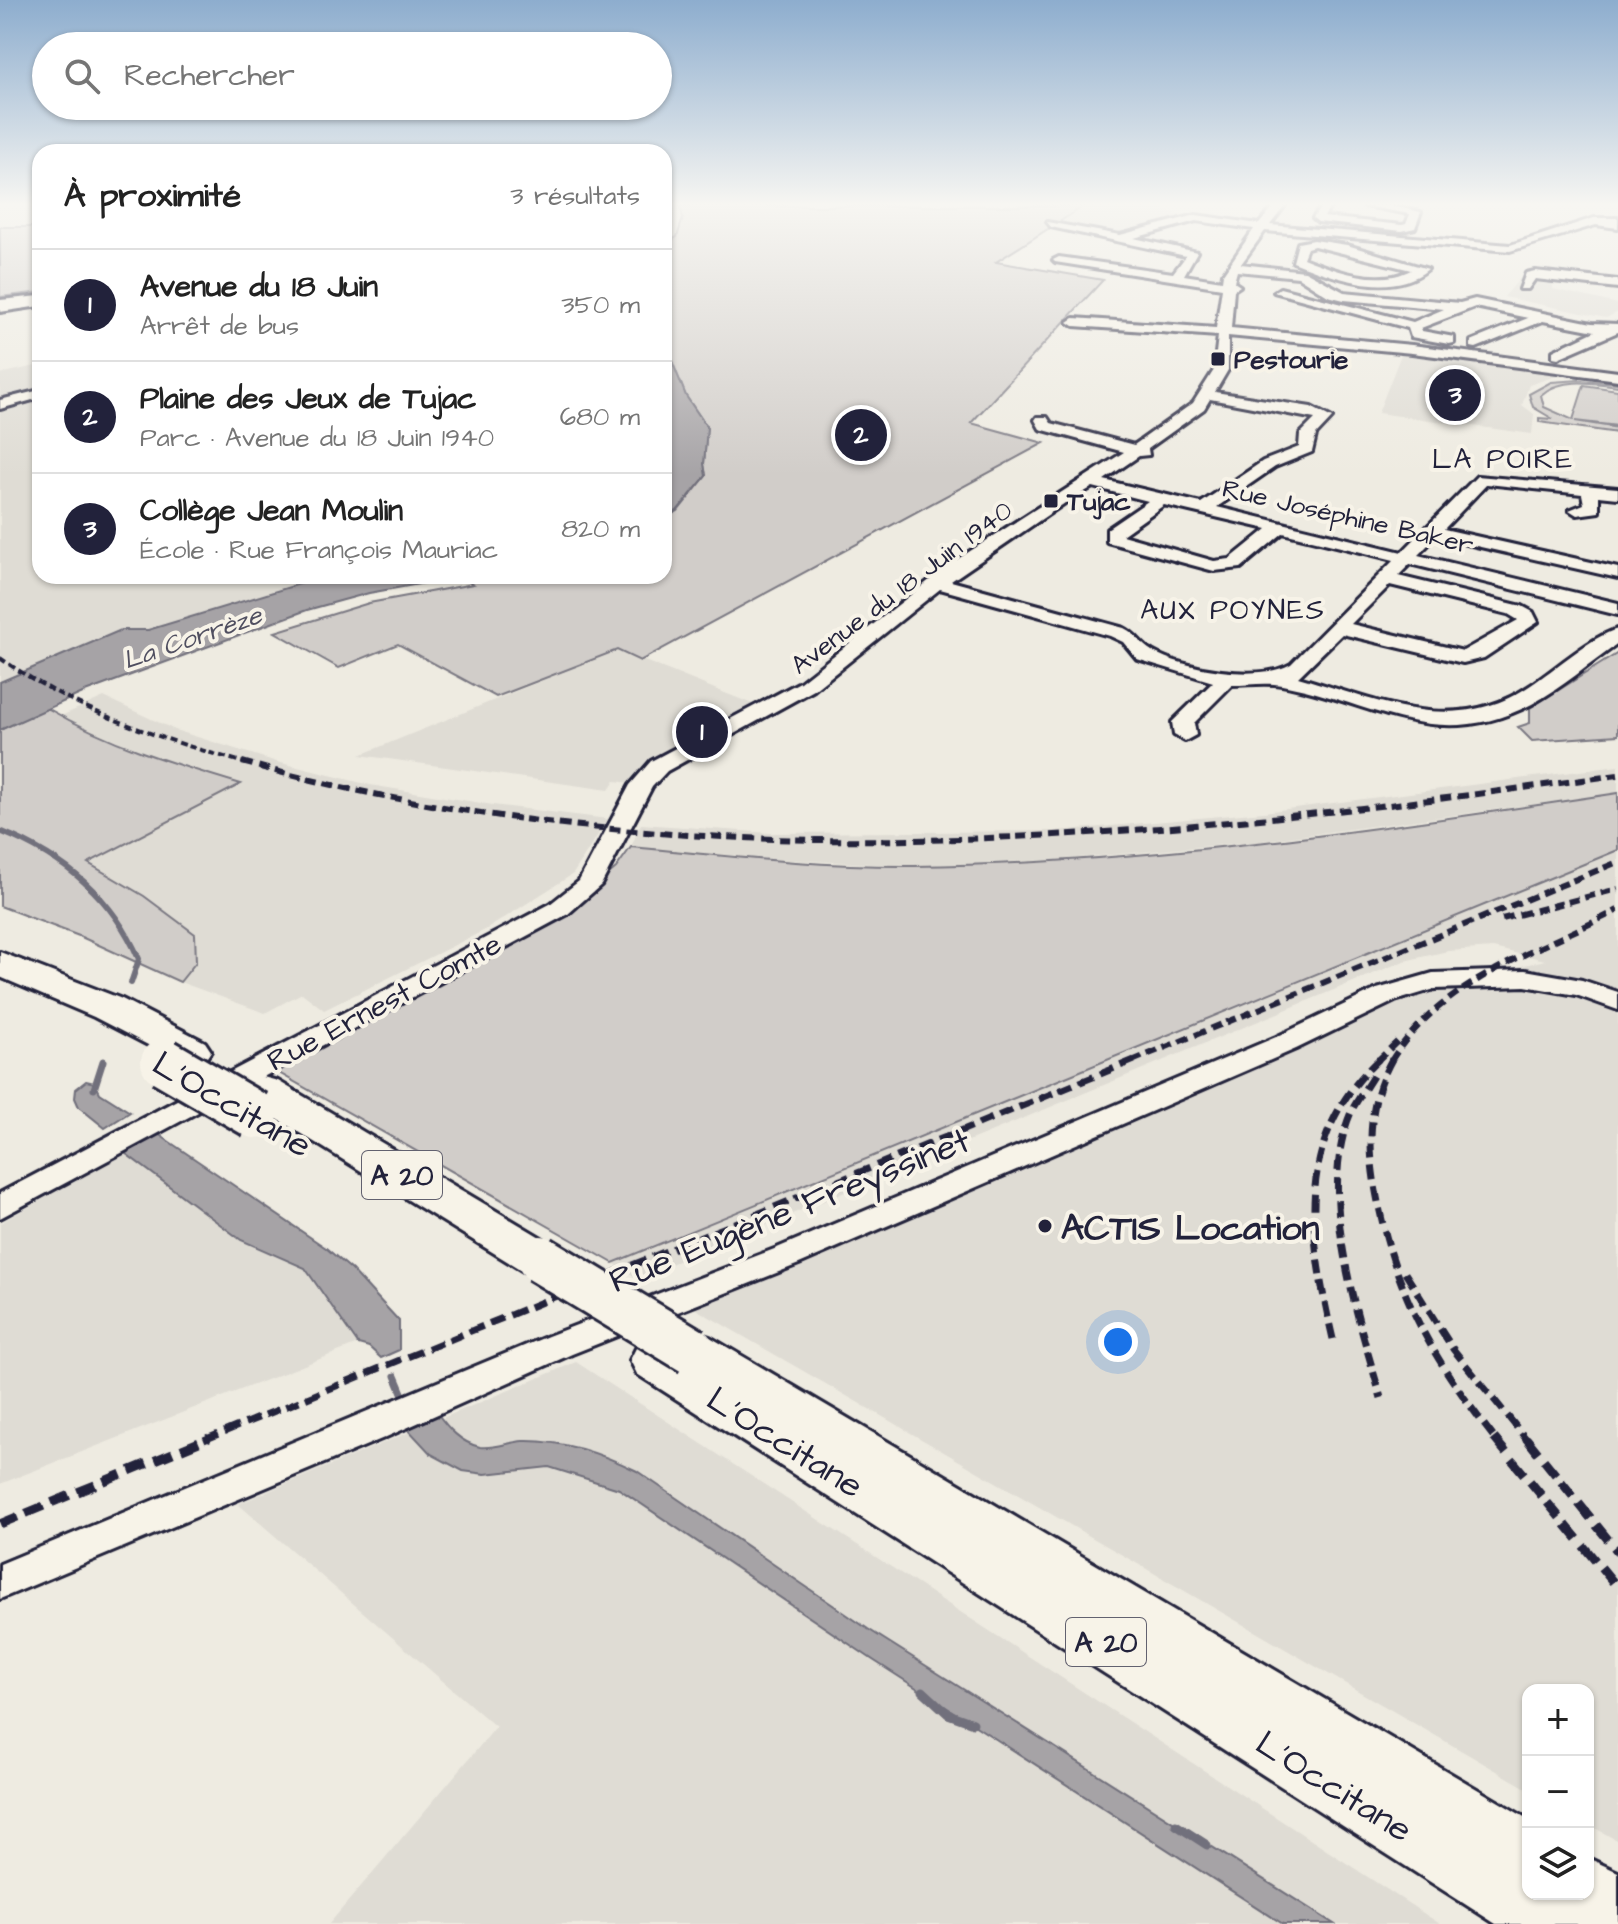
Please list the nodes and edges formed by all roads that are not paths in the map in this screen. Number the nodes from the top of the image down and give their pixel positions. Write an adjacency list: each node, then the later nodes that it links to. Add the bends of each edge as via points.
1 (1231, 296): 11 (street, Avenue du 18 Juin 1940)
2 (1301, 296): 9 (street)
3 (1357, 296): 6 (street)
4 (32, 301): 5 (highway)
5 (0, 304)
6 (1460, 307): 7 (street, via 1475,303); 9 (street)
7 (1543, 316): 10 (street); 12 (street)
8 (1074, 322): 11 (street)
9 (1414, 326): 12 (street, via 1424,337)
10 (1613, 328): 13 (street)
11 (1231, 335): 15 (street, via 1412,349); 17 (street, Avenue du 18 Juin 1940, via 1226,381); 20 (street, Avenue du 18 Juin 1940, via 1221,370 1199,406)
12 (1476, 344): 13 (street)
13 (1558, 354): 14 (street)
14 (1618, 362)
15 (1618, 376)
16 (32, 397): 18 (street)
17 (1210, 400): 20 (street, Avenue du 18 Juin 1940); 25 (street, via 1325,418 1308,434 1307,449 1269,464)
18 (0, 405)
19 (1042, 420): 20 (street, via 1045,426)
20 (1139, 451): 21 (street, Avenue du 18 Juin 1940)
21 (1096, 483): 24 (street, Rue Joséphine Baker); 32 (street, Avenue du 18 Juin 1940); 32 (street, Avenue du 18 Juin 1940, via 1030,518)
22 (1590, 490): 23 (street); 26 (street, via 1593,508); 28 (street, via 1483,479)
23 (1618, 493)
24 (1161, 499): 25 (street, Rue Joséphine Baker); 27 (street, via 1113,538 1229,566)
25 (1204, 509): 27 (street, Rue Joséphine Baker)
26 (1577, 510)
27 (1280, 527): 29 (street, Rue Joséphine Baker)
28 (1432, 531): 29 (street); 30 (street)
29 (1405, 556): 31 (street); 33 (street, Rue Joséphine Baker)
30 (1618, 573)
31 (1385, 578): 34 (street); 34 (street, via 1515,610 1528,622 1463,657)
32 (941, 584): 37 (street, via 1117,632 1153,659); 39 (street, Avenue du 18 Juin 1940, via 818,686 688,757 638,796)
33 (1618, 607)
34 (1339, 627): 36 (street)
35 (1618, 635): 36 (street, via 1525,699 1452,720 1408,716)
36 (1281, 678): 37 (street)
37 (1227, 679): 38 (street, via 1183,722)
38 (1185, 735)
39 (625, 817): 40 (street, Rue Ernest Comte)
40 (589, 879): 45 (street, Rue Ernest Comte, via 544,909); 46 (street, Rue Ernest Comte, via 589,885 545,917)
41 (0, 963): 44 (highway, L'Occitane / A 20, via 108,1008)
42 (0, 986): 44 (highway, L'Occitane / A 20)
43 (1618, 1002): 48 (street, Rue Eugène Freyssinet, via 1582,988 1525,978 1433,981 1386,995 788,1256 560,1345)
44 (178, 1056): 47 (highway, L'Occitane / A 20, bridge)
45 (0, 1196)
46 (0, 1207)
47 (674, 1356): 49 (highway, L'Occitane / A 20); 52 (highway, L'Occitane / A 20)
48 (0, 1582)
49 (1522, 1851)
50 (1594, 1895): 51 (highway)
51 (1618, 1909)
52 (1556, 1924)

